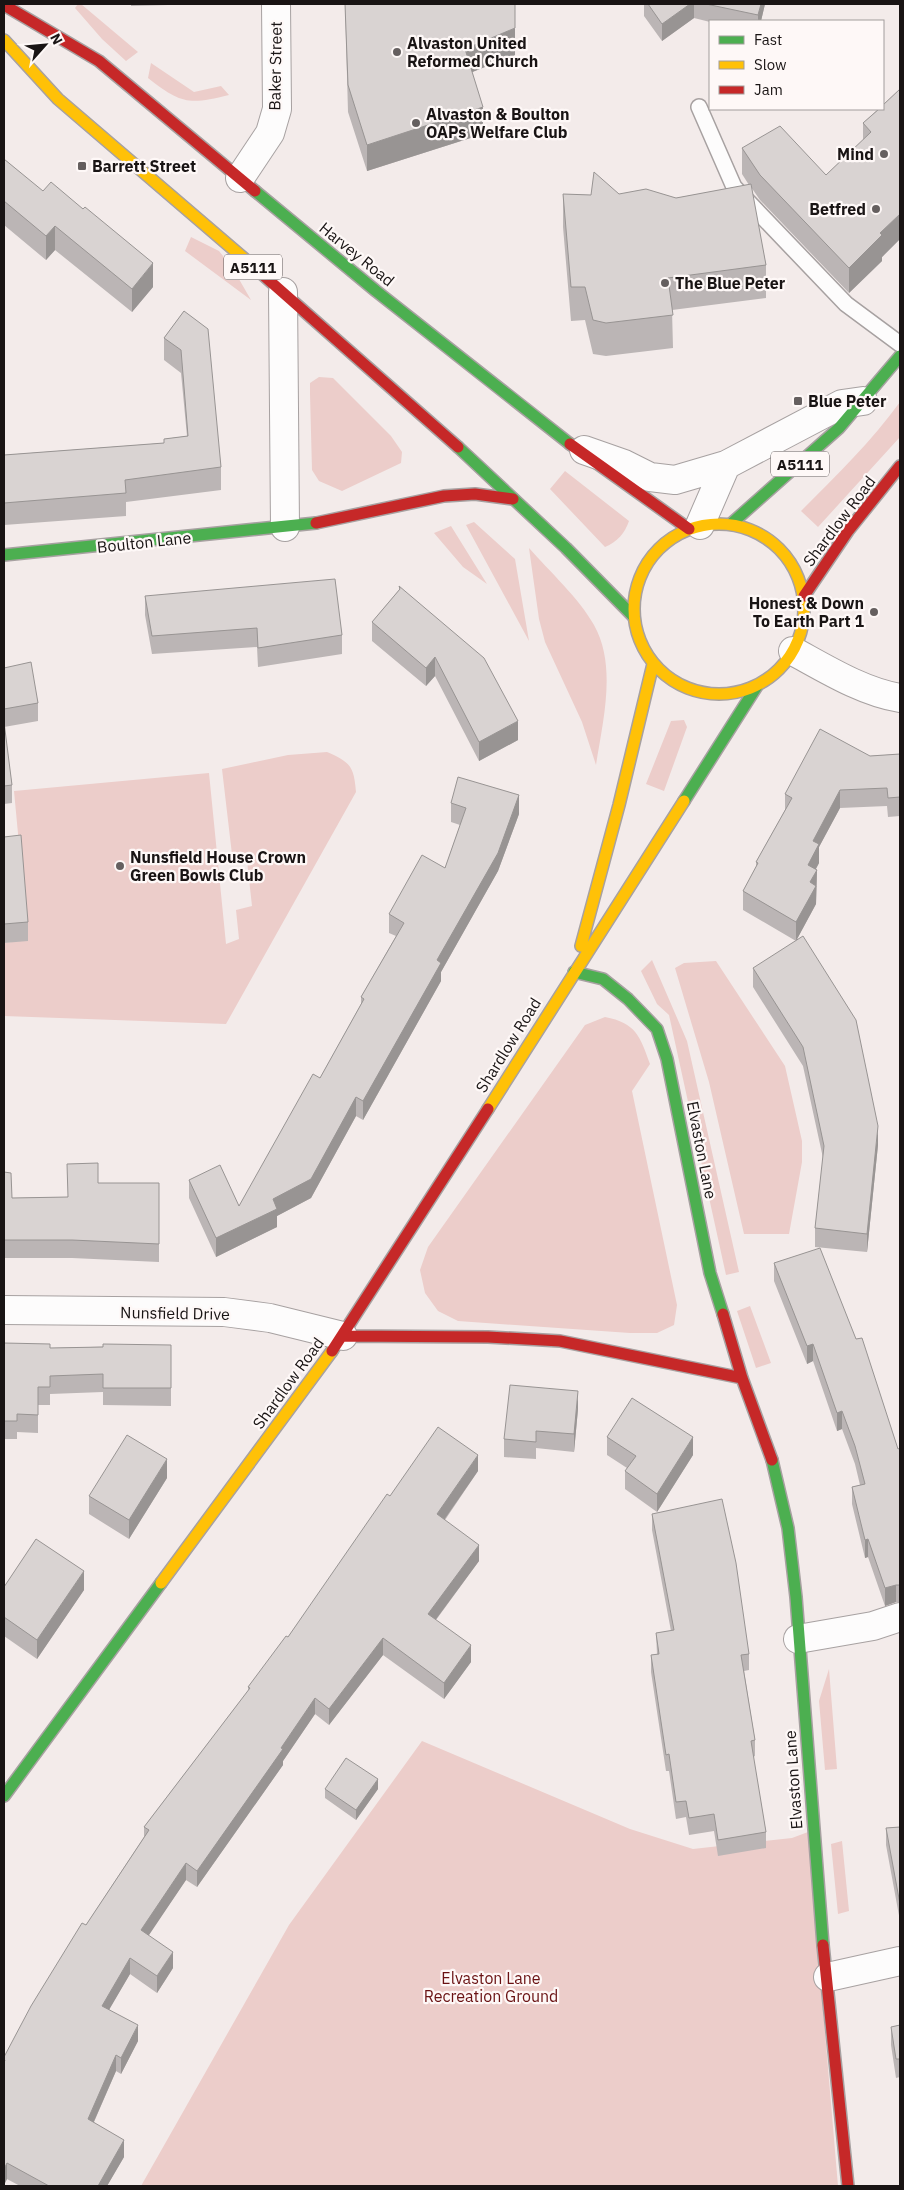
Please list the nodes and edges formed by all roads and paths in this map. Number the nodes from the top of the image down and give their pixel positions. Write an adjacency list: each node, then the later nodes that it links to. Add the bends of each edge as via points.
1 (276, 4): 5 (street, Baker Street, via 277,109 270,133)
2 (4, 5): 5 (main road, Harvey Road, via 99,61)
3 (4, 40): 6 (main road, A5111, via 58,99)
4 (699, 107): 7 (lane, via 734,188 846,304)
5 (240, 178): 10 (main road, Harvey Road, via 376,291)
6 (283, 292): 13 (main road, A5111, via 447,435); 15 (street)
7 (900, 344)
8 (900, 356): 9 (main road, A5111)
9 (853, 403): 11 (street); 14 (main road, A5111, via 839,428)
10 (571, 445): 11 (street, via 650,477 675,480); 16 (main road, Harvey Road)
11 (726, 465): 16 (street)
12 (900, 466): 18 (main road, Shardlow Road, via 848,531)
13 (513, 499): 15 (main road, Boulton Lane, via 476,494 444,496 332,521); 19 (main road, A5111)
14 (732, 523): 16 (main road, A5111); 18 (main road, A5111, via 761,536 780,550 795,571)
15 (285, 527): 17 (main road, Boulton Lane)
16 (694, 527): 19 (main road, A5111, via 665,543 653,555 637,583)
17 (4, 555)
18 (804, 596): 20 (main road, A5111, via 806,615)
19 (634, 617): 21 (main road, A5111, via 638,635)
20 (793, 651): 22 (main road, A5111, via 776,672); 23 (street, via 858,684 889,697)
21 (653, 664): 22 (main road, A5111, via 676,683 699,692 729,694); 24 (main road, Shardlow Road)
22 (757, 686): 24 (main road, Shardlow Road)
23 (900, 698)
24 (574, 972): 26 (main road, Shardlow Road); 27 (main road, Elvaston Lane, via 604,979 657,1029 667,1059 710,1273)
25 (4, 1310): 26 (street, Nunsfield Drive, via 224,1312 270,1318)
26 (343, 1336): 27 (main road, via 560,1341); 30 (main road, Shardlow Road)
27 (742, 1378): 29 (main road, Elvaston Lane, via 779,1483 788,1528)
28 (900, 1617): 29 (street, via 873,1626)
29 (798, 1639): 32 (main road, Elvaston Lane)
30 (4, 1796)
31 (900, 1961): 32 (street)
32 (828, 1977): 33 (main road, Elvaston Lane)
33 (848, 2186)

